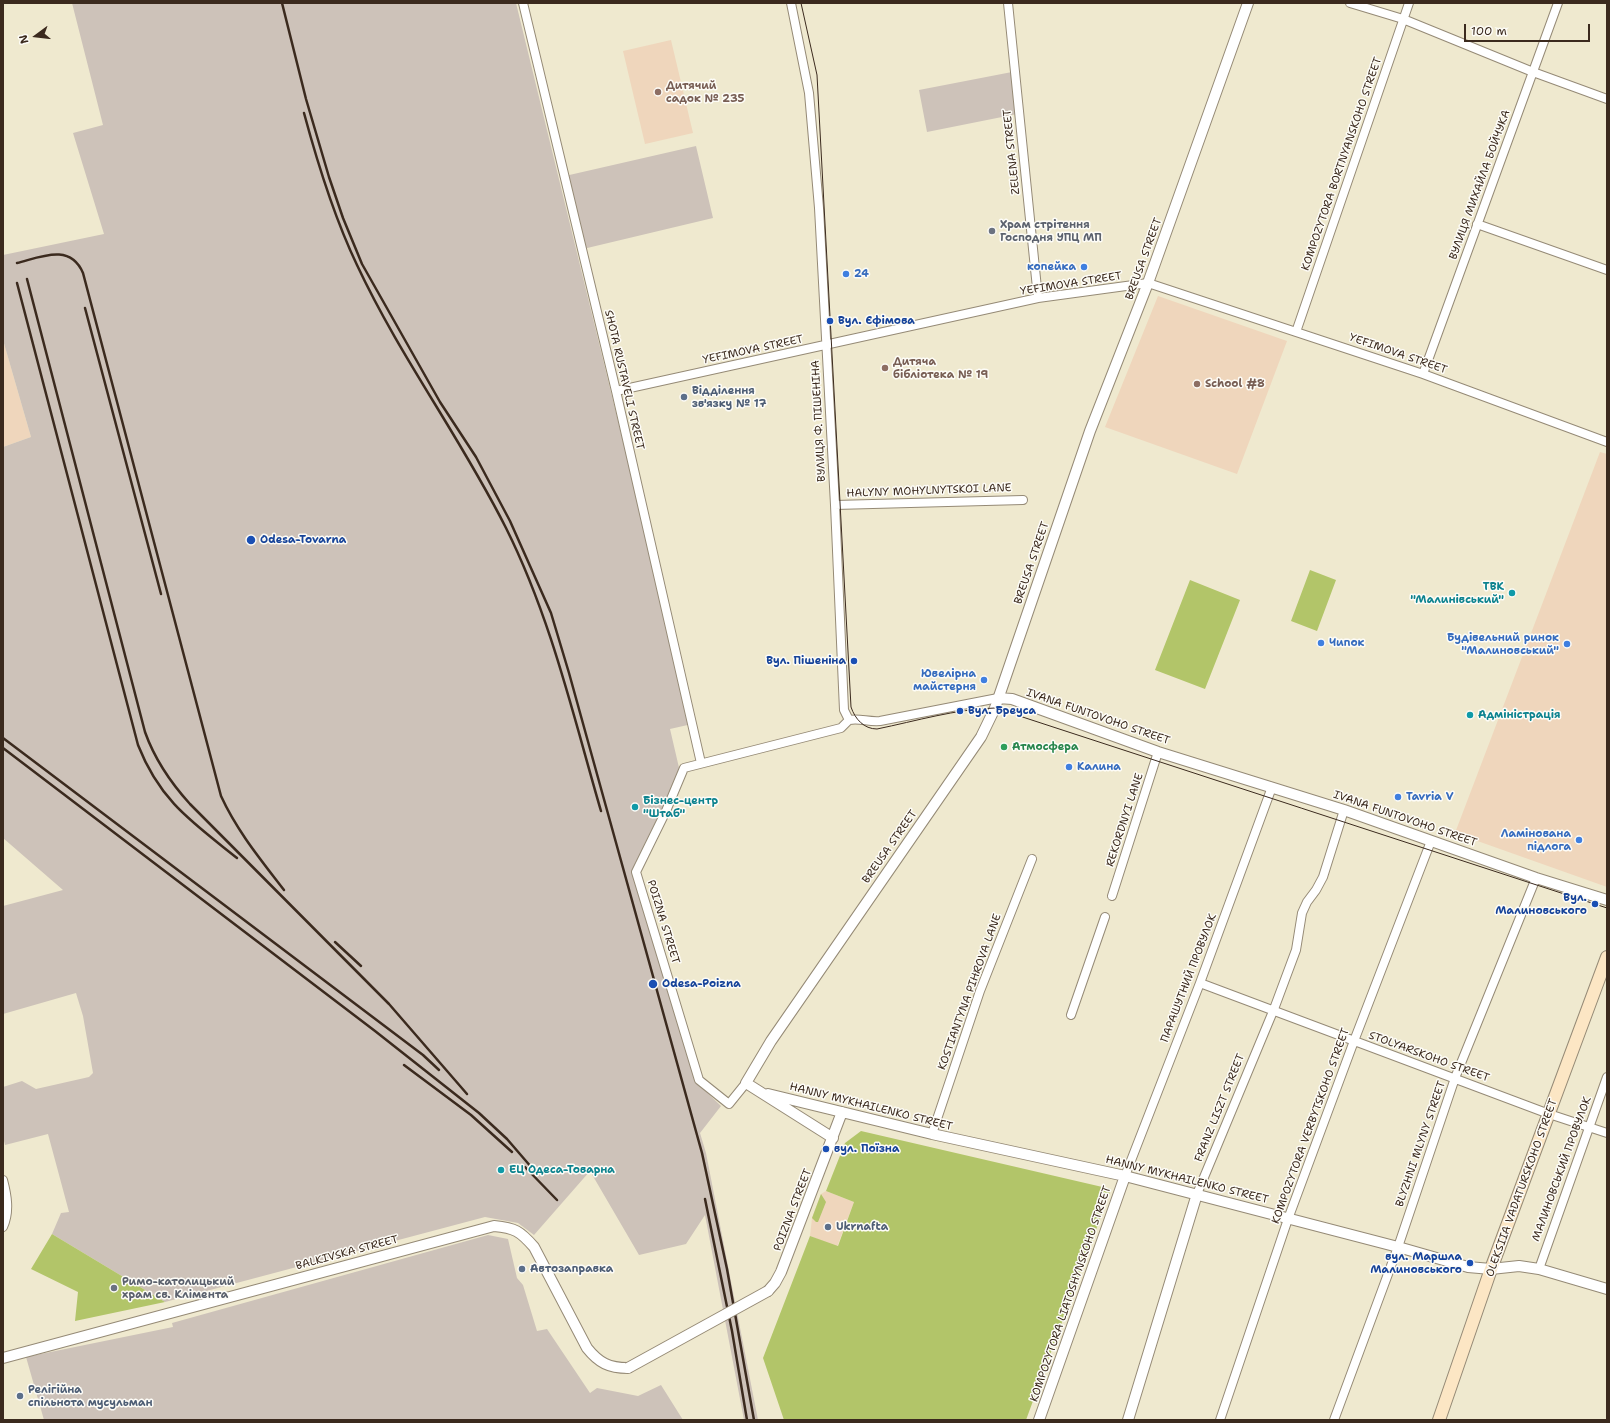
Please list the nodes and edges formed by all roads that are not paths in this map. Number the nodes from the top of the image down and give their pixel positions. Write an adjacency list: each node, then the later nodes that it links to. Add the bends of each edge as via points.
1 (523, 3): 18 (street, SHOTA RUSTAVELI STREET)
2 (791, 3): 16 (street, ВУЛИЦЯ Ф. ПІШЕНІНА, via 809,93)
3 (1008, 3): 14 (street, ZELENA STREET)
4 (1248, 3): 13 (street, BREUSA STREET)
5 (1350, 3): 8 (street)
6 (1409, 3): 8 (street, KOMPOZYTORA BORTNYANSKOHO STREET)
7 (1558, 3): 9 (street, ВУЛИЦЯ МИХАЙЛА БОЙЧУКА)
8 (1403, 19): 9 (street); 15 (street, KOMPOZYTORA BORTNYANSKOHO STREET)
9 (1533, 72): 10 (street); 11 (street, ВУЛИЦЯ МИХАЙЛА БОЙЧУКА)
10 (1607, 99)
11 (1477, 224): 12 (street); 17 (street, ВУЛИЦЯ МИХАЙЛА БОЙЧУКА)
12 (1607, 270)
13 (1148, 283): 14 (street, YEFIMOVA STREET); 15 (street, YEFIMOVA STREET); 22 (street, BREUSA STREET, via 1090,431)
14 (1038, 298): 16 (street, YEFIMOVA STREET)
15 (1296, 332): 17 (street, YEFIMOVA STREET)
16 (827, 346): 18 (street, YEFIMOVA STREET); 21 (street, ВУЛИЦЯ Ф. ПІШЕНІНА)
17 (1423, 374): 19 (street, YEFIMOVA STREET)
18 (616, 391): 25 (street, SHOTA RUSTAVELI STREET)
19 (1607, 442)
20 (1023, 500): 21 (street, HALYNY MOHYLNYTSKOI LANE)
21 (835, 505): 23 (street, ВУЛИЦЯ Ф. ПІШЕНІНА, via 844,710)
22 (998, 698): 23 (street, IVANA FUNTOVOHO STREET, via 869,722); 24 (street, IVANA FUNTOVOHO STREET, via 1012,699); 41 (street, BREUSA STREET, via 981,737 771,1040)
23 (849, 720): 25 (street, via 841,728)
24 (1158, 752): 26 (street, IVANA FUNTOVOHO STREET); 31 (street, REKORDNYI LANE)
25 (701, 763): 41 (street, POIZNA STREET, via 684,768 636,872 699,1080 729,1104)
26 (1272, 788): 27 (street, IVANA FUNTOVOHO STREET); 35 (street, ПАРАШУТНИЙ ПРОВУЛОК)
27 (1344, 810): 28 (street, IVANA FUNTOVOHO STREET); 36 (street, FRANZ LISZT STREET, via 1323,877 1306,902 1302,913 1296,950)
28 (1431, 841): 30 (street, IVANA FUNTOVOHO STREET); 38 (street, KOMPOZYTORA VERBYTSKOHO STREET)
29 (1032, 859): 47 (street, KOSTIANTYNA PIHROVA LANE, via 980,991)
30 (1536, 878): 32 (street, IVANA FUNTOVOHO STREET); 40 (street, BLYZHNI MLYNY STREET)
31 (1112, 896)
32 (1607, 900)
33 (1105, 917): 37 (street)
34 (1607, 957): 44 (main road, OLEKSIIA VADATURSKOHO STREET)
35 (1200, 983): 36 (street, STOLYARSKOHO STREET); 49 (street, ПАРАШУТНИЙ ПРОВУЛОК)
36 (1274, 1009): 38 (street, STOLYARSKOHO STREET); 51 (street, FRANZ LISZT STREET)
37 (1071, 1015)
38 (1354, 1041): 40 (street, STOLYARSKOHO STREET); 52 (street, KOMPOZYTORA VERBYTSKOHO STREET)
39 (1607, 1077): 45 (street, МАЛИНОВСЬКИЙ ПРОВУЛОК)
40 (1455, 1078): 44 (street, STOLYARSKOHO STREET); 54 (street, BLYZHNI MLYNY STREET)
41 (746, 1083): 42 (street, HANNY MYKHAILENKO STREET)
42 (759, 1092): 43 (street, HANNY MYKHAILENKO STREET); 48 (street, HANNY MYKHAILENKO STREET)
43 (842, 1112): 47 (street, HANNY MYKHAILENKO STREET); 48 (street, POIZNA STREET)
44 (1549, 1114): 45 (street, STOLYARSKOHO STREET); 55 (main road, OLEKSIIA VADATURSKOHO STREET)
45 (1589, 1127): 46 (street, STOLYARSKOHO STREET); 56 (street, МАЛИНОВСЬКИЙ ПРОВУЛОК)
46 (1607, 1133)
47 (932, 1134): 49 (street, HANNY MYKHAILENKO STREET)
48 (833, 1138): 59 (street, POIZNA STREET, bridge, via 782,1272 768,1291)
49 (1125, 1176): 51 (street, HANNY MYKHAILENKO STREET); 60 (street, KOMPOZYTORA LIATOSHYNSKOHO STREET)
50 (3, 1180): 53 (street, via 8,1212)
51 (1197, 1194): 52 (street, HANNY MYKHAILENKO STREET); 61 (street, FRANZ LISZT STREET)
52 (1288, 1219): 54 (street, HANNY MYKHAILENKO STREET); 62 (street, KOMPOZYTORA VERBYTSKOHO STREET)
53 (3, 1227)
54 (1398, 1247): 55 (street, HANNY MYKHAILENKO STREET, via 1468,1267); 63 (street, BLYZHNI MLYNY STREET)
55 (1491, 1269): 56 (street, HANNY MYKHAILENKO STREET, via 1519,1266); 64 (main road, OLEKSIIA VADATURSKOHO STREET)
56 (1539, 1269): 57 (street, HANNY MYKHAILENKO STREET)
57 (1607, 1288)
58 (3, 1358): 59 (street, BALKIVSKA STREET, via 494,1226 510,1228 524,1235 534,1247 587,1348 596,1359 615,1367)
59 (628, 1368)
60 (1039, 1420)
61 (1128, 1420)
62 (1220, 1420)
63 (1334, 1420)
64 (1439, 1420)

